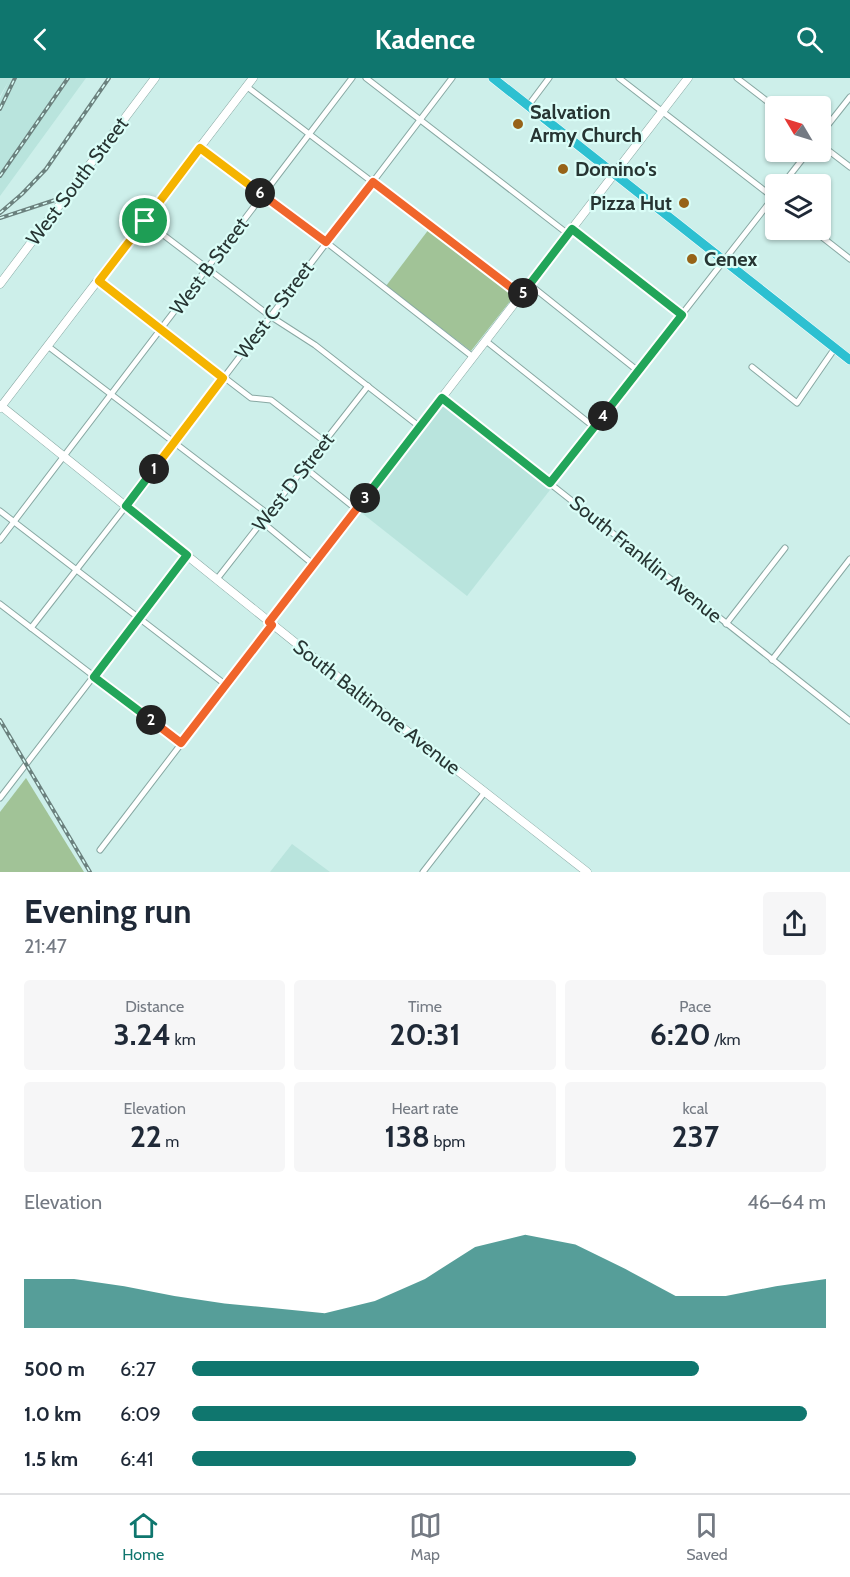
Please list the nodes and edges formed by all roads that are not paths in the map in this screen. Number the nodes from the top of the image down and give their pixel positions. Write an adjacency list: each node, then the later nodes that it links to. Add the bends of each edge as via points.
1 (154, 78): 37 (street, West South Street)
2 (253, 78): 11 (street)
3 (352, 78): 18 (street, West B Street)
4 (366, 78): 16 (street)
5 (452, 78): 16 (street, West C Street)
6 (493, 78): 14 (highway)
7 (549, 78): 14 (street)
8 (619, 78): 15 (street)
9 (688, 78): 15 (street)
10 (737, 78): 13 (street)
11 (246, 86): 18 (street); 19 (street)
12 (850, 97): 17 (street)
13 (765, 100)
14 (528, 106): 23 (highway)
15 (662, 111): 23 (street); 26 (street)
16 (420, 119): 25 (street, West C Street); 30 (street)
17 (831, 121)
18 (309, 134): 25 (street); 27 (street, West B Street)
19 (200, 148): 27 (street); 29 (street)
20 (831, 152): 22 (street)
21 (800, 162): 24 (street)
22 (850, 167)
23 (614, 174): 30 (street); 34 (highway)
24 (791, 174)
25 (373, 182): 32 (street, West C Street); 39 (street)
26 (765, 189)
27 (263, 195): 32 (street); 35 (street, West B Street)
28 (765, 210): 34 (street)
29 (145, 221): 35 (street); 36 (street)
30 (570, 231): 38 (street); 40 (street)
31 (826, 240): 33 (street)
32 (326, 242): 41 (street, West C Street); 46 (street)
33 (850, 259)
34 (724, 261): 40 (street); 45 (highway)
35 (208, 268): 41 (street); 42 (street, West B Street)
36 (99, 281): 42 (street); 44 (street)
37 (0, 284)
38 (529, 284): 39 (street); 49 (street)
39 (521, 295): 43 (street)
40 (682, 315): 49 (street)
41 (270, 316): 50 (street, West C Street); 51 (street)
42 (161, 330): 50 (street); 52 (street, West B Street)
43 (486, 341): 46 (street); 56 (street)
44 (49, 346): 52 (street); 54 (street)
45 (835, 348): 47 (highway); 48 (street, via 797,403)
46 (473, 357): 53 (street)
47 (850, 360)
48 (752, 368)
49 (638, 371): 56 (street)
50 (223, 378): 57 (street, West C Street); 58 (street, via 251,398 271,400)
51 (368, 386): 55 (street); 58 (street, West D Street)
52 (112, 394): 57 (street); 59 (street, West B Street)
53 (442, 398): 55 (street); 61 (street, South Franklin Avenue)
54 (1, 407): 59 (street, South Baltimore Avenue)
55 (420, 427): 63 (street)
56 (594, 427): 61 (street)
57 (176, 441): 62 (street, West C Street); 65 (street)
58 (324, 441): 60 (street, West D Street)
59 (64, 456): 62 (street, South Baltimore Avenue); 66 (street, West B Street)
60 (304, 467): 63 (street); 65 (street, West D Street)
61 (550, 483): 78 (street, South Franklin Avenue)
62 (126, 506): 70 (street, South Baltimore Avenue); 73 (street, West C Street)
63 (356, 510): 72 (street)
64 (0, 511): 66 (street)
65 (268, 514): 67 (street, West D Street)
66 (14, 521): 68 (street, West B Street); 73 (street)
67 (262, 522): 72 (street); 74 (street, West D Street)
68 (0, 540)
69 (785, 548): 78 (street)
70 (187, 555): 74 (street, South Baltimore Avenue); 76 (street)
71 (850, 559): 80 (street)
72 (314, 565): 77 (street)
73 (77, 569): 76 (street); 79 (street, West C Street)
74 (217, 579): 77 (street, South Baltimore Avenue)
75 (0, 604): 79 (street)
76 (139, 617): 81 (street); 82 (street)
77 (271, 623): 82 (street); 85 (street, South Baltimore Avenue)
78 (726, 624): 80 (street, South Franklin Avenue)
79 (31, 628): 81 (street)
80 (772, 660): 83 (street, South Franklin Avenue)
81 (94, 677): 84 (street); 86 (street)
82 (226, 685): 84 (street)
83 (850, 721)
84 (181, 743): 87 (street)
85 (485, 792): 88 (street); 89 (street, South Baltimore Avenue)
86 (0, 798)
87 (100, 850)
88 (423, 872)
89 (587, 872)

